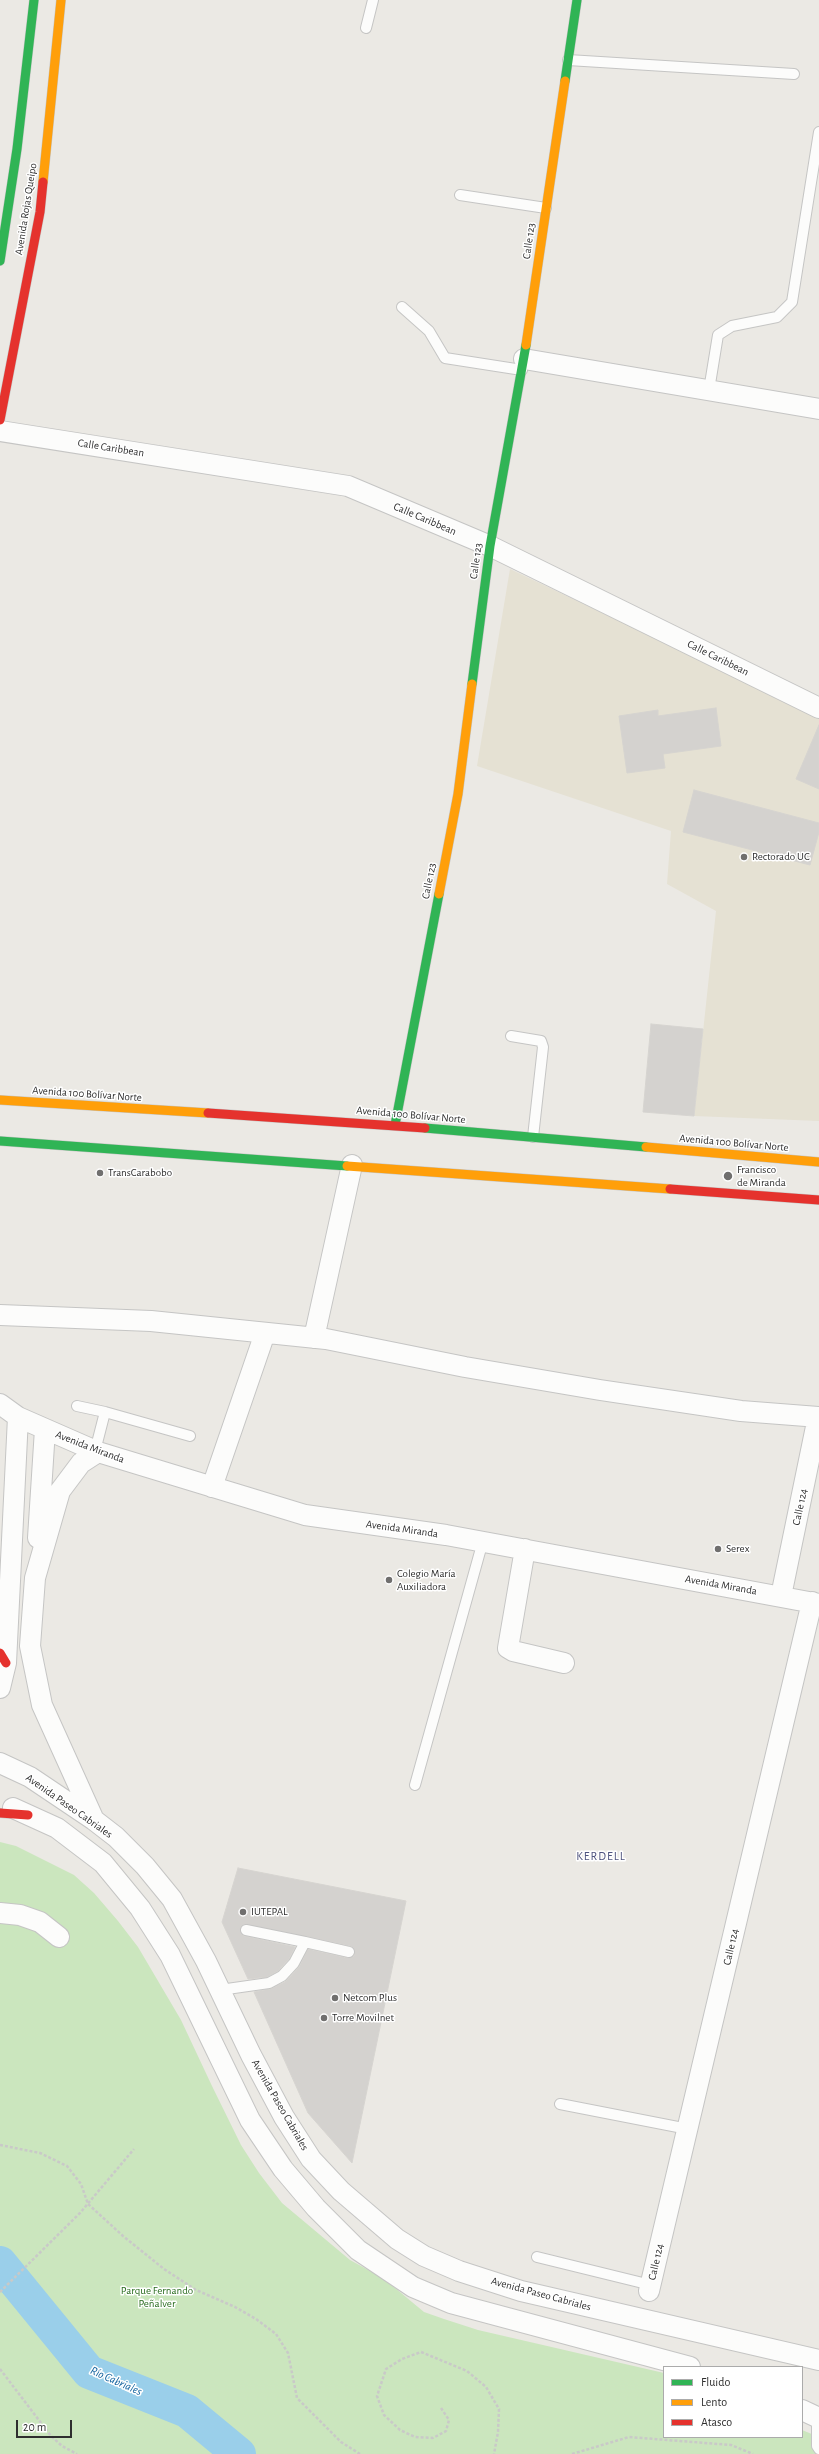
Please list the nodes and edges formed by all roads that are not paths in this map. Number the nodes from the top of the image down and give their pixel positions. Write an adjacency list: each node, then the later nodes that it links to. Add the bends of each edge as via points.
1 (34, 0): 11 (street, Avenida Rojas Queipo, via 17,149)
2 (61, 0): 16 (street, Avenida Rojas Queipo, via 40,212)
3 (373, 0): 5 (lane)
4 (577, 0): 6 (street, Calle 123)
5 (366, 28)
6 (568, 60): 7 (lane); 10 (street, Calle 123)
7 (794, 74)
8 (819, 132): 14 (lane, via 792,302 777,317 732,326 718,335)
9 (460, 195): 10 (lane)
10 (546, 208): 13 (street, Calle 123)
11 (0, 260)
12 (402, 307): 13 (lane, via 429,331 446,358)
13 (523, 364): 14 (street); 18 (street, Calle 123)
14 (709, 390): 15 (street)
15 (819, 409)
16 (0, 420)
17 (0, 431): 18 (street, Calle Caribbean, via 348,486)
18 (490, 546): 19 (street, Calle Caribbean); 22 (street, Calle 123, via 458,794)
19 (819, 708)
20 (511, 1036): 23 (lane, via 541,1041 543,1047)
21 (0, 1100): 22 (street, Avenida 100 Bolívar Norte)
22 (395, 1125): 23 (street, Avenida 100 Bolívar Norte)
23 (533, 1137): 25 (street, Avenida 100 Bolívar Norte)
24 (0, 1141): 26 (street)
25 (819, 1162)
26 (352, 1165): 27 (street); 30 (street)
27 (819, 1200)
28 (0, 1314): 29 (street, via 150,1321)
29 (265, 1333): 30 (street); 39 (street)
30 (314, 1338): 35 (street, via 600,1390 741,1411)
31 (0, 1404): 34 (street, Avenida Miranda)
32 (77, 1406): 33 (lane)
33 (105, 1412): 37 (lane); 38 (lane)
34 (18, 1417): 36 (street, Avenida Miranda); 45 (street)
35 (819, 1417): 43 (street, Calle 124)
36 (45, 1429): 38 (street, Avenida Miranda); 42 (street)
37 (190, 1436)
38 (96, 1451): 39 (street, Avenida Miranda); 42 (street, via 81,1462 60,1492)
39 (212, 1487): 40 (street, Avenida Miranda, via 305,1515)
40 (484, 1542): 41 (street, Avenida Miranda); 49 (lane)
41 (525, 1549): 43 (street, Avenida Miranda); 46 (street, via 508,1648)
42 (35, 1578): 53 (street, via 30,1646 42,1705)
43 (781, 1596): 44 (street, Avenida Miranda)
44 (815, 1603): 61 (street, Calle 124)
45 (3, 1658): 47 (street)
46 (564, 1664)
47 (0, 1688)
48 (0, 1763): 53 (street, Avenida Paseo Cabriales, via 30,1777)
49 (415, 1785)
50 (0, 1803): 52 (street)
51 (0, 1814): 52 (street)
52 (28, 1815): 65 (street, via 57,1828 102,1863 140,1908 170,1955 250,2120 283,2170 358,2250 413,2287 451,2304)
53 (94, 1820): 59 (street, Avenida Paseo Cabriales, via 116,1837 145,1866 172,1899)
54 (0, 1913): 56 (street, via 20,1915 40,1922)
55 (246, 1930): 57 (lane)
56 (59, 1937)
57 (305, 1942): 58 (lane); 59 (lane, via 294,1963 282,1976 269,1983)
58 (349, 1952)
59 (220, 1990): 64 (street, Avenida Paseo Cabriales, via 284,2117 311,2159 369,2218 424,2256 459,2272 521,2291)
60 (560, 2104): 61 (lane)
61 (688, 2129): 63 (street, Calle 124)
62 (537, 2257): 63 (lane)
63 (650, 2288)
64 (819, 2360)
65 (686, 2366)
66 (813, 2415): 67 (lane)
67 (819, 2449)

